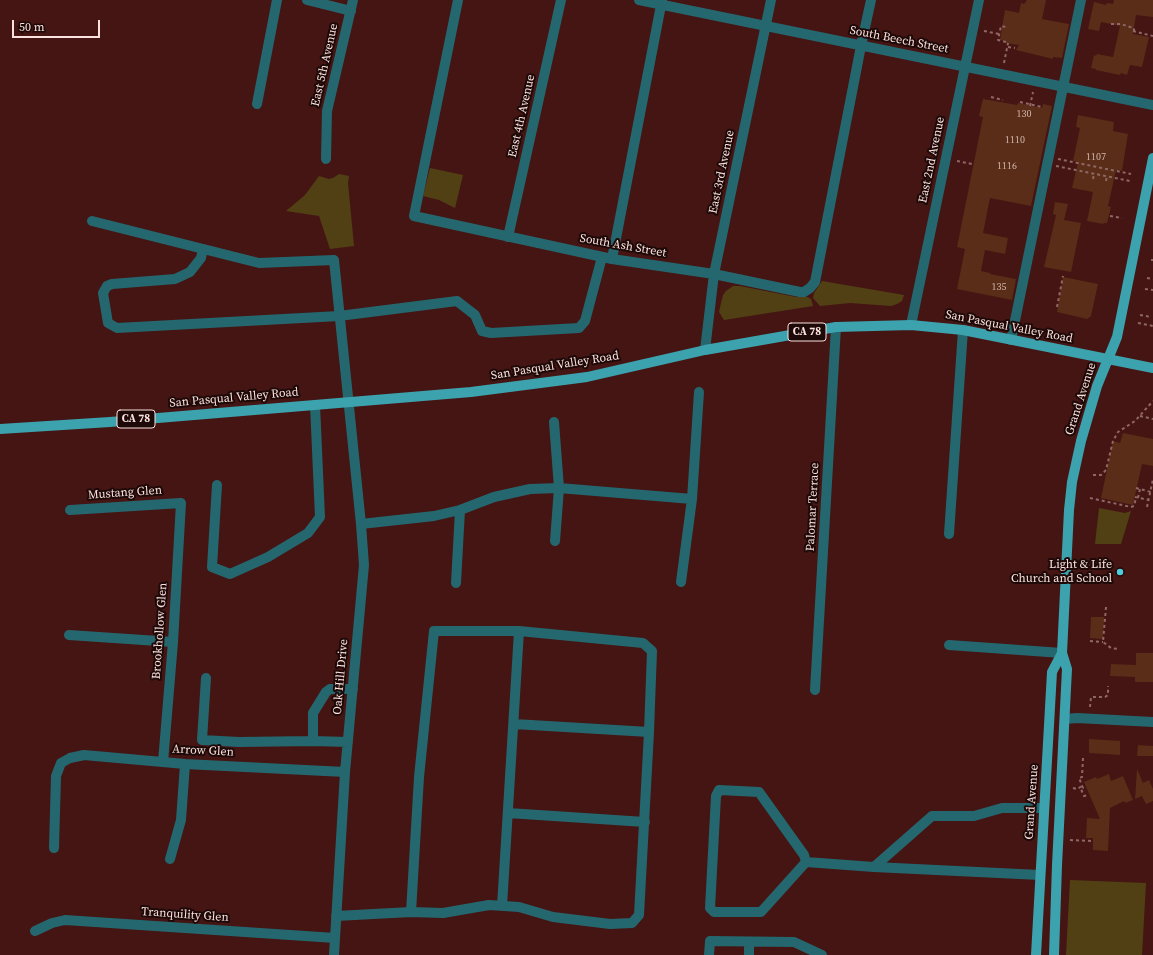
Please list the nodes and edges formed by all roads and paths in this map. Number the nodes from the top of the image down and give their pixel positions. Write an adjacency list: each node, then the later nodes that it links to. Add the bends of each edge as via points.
1 (277, 0): 29 (street)
2 (307, 0): 12 (street)
3 (353, 0): 12 (street, East 5th Avenue)
4 (458, 0): 47 (street, South Ash Street, via 414,216)
5 (561, 0): 47 (street, East 4th Avenue)
6 (639, 0): 11 (street, South Beech Street)
7 (771, 0): 14 (street, East 3rd Avenue)
8 (871, 0): 19 (street)
9 (979, 0): 23 (street, East 2nd Avenue)
10 (1081, 0): 24 (street)
11 (661, 2): 14 (street, South Beech Street); 49 (street)
12 (351, 11): 34 (street, East 5th Avenue, via 327,111)
13 (1111, 24): 18 (path, via 1121,24)
14 (766, 26): 19 (street, South Beech Street); 50 (street, East 3rd Avenue)
15 (1006, 27): 17 (path, via 1001,26)
16 (983, 31): 17 (path)
17 (1000, 34): 20 (path, via 998,40 1007,42)
18 (1153, 36)
19 (861, 46): 23 (street, South Beech Street); 50 (street, South Ash Street, via 815,282 810,288 800,292)
20 (1008, 47): 21 (path); 22 (path)
21 (1015, 48)
22 (1004, 63)
23 (965, 66): 24 (street, South Beech Street); 61 (street, East 2nd Avenue)
24 (1064, 87): 31 (street, South Beech Street); 36 (street)
25 (1033, 92): 30 (path)
26 (991, 97): 27 (path)
27 (1003, 100)
28 (1020, 102): 30 (path)
29 (257, 104)
30 (1030, 105): 32 (path)
31 (1153, 105)
32 (1042, 107)
33 (1153, 158): 67 (main road, Grand Avenue, via 1117,337)
34 (326, 159)
35 (955, 161): 37 (path)
36 (1048, 161): 38 (path); 39 (path); 65 (street)
37 (972, 164)
38 (1094, 174): 40 (path); 41 (path)
39 (1131, 174)
40 (1107, 176): 42 (path); 43 (path)
41 (1093, 178)
42 (1106, 181)
43 (1130, 181)
44 (1110, 216): 45 (path)
45 (1122, 218)
46 (92, 221): 48 (street)
47 (508, 237): 49 (street, South Ash Street)
48 (203, 249): 58 (street, via 259,264 334,260); 58 (street, via 201,258 190,272 175,279 107,286 103,293 108,323 117,328)
49 (607, 258): 50 (street, South Ash Street); 58 (street, via 598,273 585,321 579,328 491,333 482,331 475,315 457,300)
50 (714, 274): 66 (street, East 3rd Avenue)
51 (1063, 276): 56 (path)
52 (1147, 278): 53 (path)
53 (1153, 280)
54 (1145, 288): 55 (path)
55 (1153, 290)
56 (1057, 307)
57 (1140, 315): 59 (path)
58 (339, 316): 71 (street)
59 (1151, 317)
60 (1138, 323): 62 (path)
61 (911, 325): 63 (main road, San Pasqual Valley Road / CA 78); 64 (main road, San Pasqual Valley Road / CA 78)
62 (1153, 326)
63 (836, 327): 66 (main road, San Pasqual Valley Road / CA 78); 109 (street, Palomar Terrace)
64 (963, 330): 65 (main road, San Pasqual Valley Road / CA 78); 93 (street)
65 (1011, 340): 67 (main road, San Pasqual Valley Road / CA 78)
66 (705, 350): 71 (main road, San Pasqual Valley Road / CA 78, via 587,377 471,392)
67 (1108, 359): 68 (main road, CA 78); 105 (main road, Grand Avenue, via 1080,441 1072,482)
68 (1153, 368)
69 (699, 392): 84 (street)
70 (1153, 401): 73 (path)
71 (349, 402): 72 (main road, San Pasqual Valley Road / CA 78); 92 (street, Oak Hill Drive)
72 (315, 405): 76 (main road, San Pasqual Valley Road / CA 78); 79 (street, via 320,517 308,533 268,557 230,574 212,566)
73 (1140, 416): 74 (path); 77 (path, via 1115,437 1106,470 1101,475)
74 (1153, 419)
75 (554, 422): 80 (street)
76 (0, 429)
77 (1093, 475)
78 (1153, 479): 83 (path)
79 (217, 485)
80 (559, 488): 84 (street); 91 (street, via 530,489 494,497); 94 (street)
81 (1136, 488): 82 (path)
82 (1140, 489): 83 (path); 86 (path)
83 (1150, 492): 87 (path)
84 (692, 498): 95 (street)
85 (1090, 498): 86 (path, via 1131,507 1134,506)
86 (1136, 498): 87 (path)
87 (1149, 500): 89 (path)
88 (181, 503): 90 (street, Mustang Glen); 101 (street, Brookhollow Glen)
89 (1147, 507)
90 (70, 510)
91 (460, 510): 92 (street, via 434,516); 96 (street)
92 (361, 524): 108 (street, Oak Hill Drive, via 364,565)
93 (949, 534)
94 (555, 541)
95 (681, 582)
96 (456, 583)
97 (1106, 607): 102 (path)
98 (519, 631): 113 (street); 114 (street, via 643,643 652,651); 135 (street, via 434,631 419,777)
99 (69, 635): 101 (street)
100 (1090, 641): 102 (path)
101 (173, 642): 118 (street, Brookhollow Glen)
102 (1103, 642): 104 (path, via 1111,648)
103 (950, 645): 105 (street)
104 (1118, 649)
105 (1062, 653): 111 (main road, Grand Avenue, via 1067,669); 124 (main road, Grand Avenue, via 1052,672)
106 (206, 678): 115 (street, via 202,740)
107 (1108, 686): 110 (path, via 1108,695 1091,697)
108 (353, 689): 115 (street, via 326,692 313,713); 116 (street, Oak Hill Drive)
109 (815, 690)
110 (1090, 707)
111 (1065, 719): 112 (street); 145 (main road, Grand Avenue)
112 (1153, 722)
113 (514, 724): 114 (street); 125 (street)
114 (649, 732): 126 (street)
115 (313, 741): 116 (street)
116 (348, 742): 120 (street, Oak Hill Drive)
117 (1083, 758): 121 (path, via 1082,777 1079,778)
118 (163, 762): 119 (street, Arrow Glen); 129 (street, Arrow Glen, via 84,755 61,763 56,776)
119 (185, 764): 120 (street, Arrow Glen); 130 (street, via 182,820)
120 (345, 772): 136 (street, Oak Hill Drive)
121 (1082, 786): 122 (path); 123 (path, via 1084,796)
122 (1073, 788)
123 (1088, 795)
124 (1044, 808): 132 (street, via 1002,808 974,816 932,816); 133 (main road, Grand Avenue)
125 (508, 813): 126 (street); 134 (street)
126 (644, 822): 134 (street, via 639,915 632,923 610,924 553,917)
127 (1070, 840): 128 (path)
128 (1093, 841)
129 (54, 848)
130 (170, 859)
131 (806, 862): 131 (street, via 804,855 759,792 719,790 716,796 710,908 714,912 761,912); 132 (street)
132 (874, 867): 133 (street)
133 (1040, 875): 144 (main road, Grand Avenue)
134 (502, 906): 135 (street, via 489,905 443,913)
135 (411, 912): 136 (street)
136 (336, 916): 138 (street, Oak Hill Drive)
137 (35, 931): 138 (street, Tranquility Glen, via 64,920)
138 (335, 938): 140 (street, Oak Hill Drive)
139 (749, 942): 141 (street, via 710,941); 142 (street); 143 (street, via 794,942)
140 (334, 955)
141 (709, 955)
142 (749, 955)
143 (822, 955)
144 (1036, 955)
145 (1054, 955)

